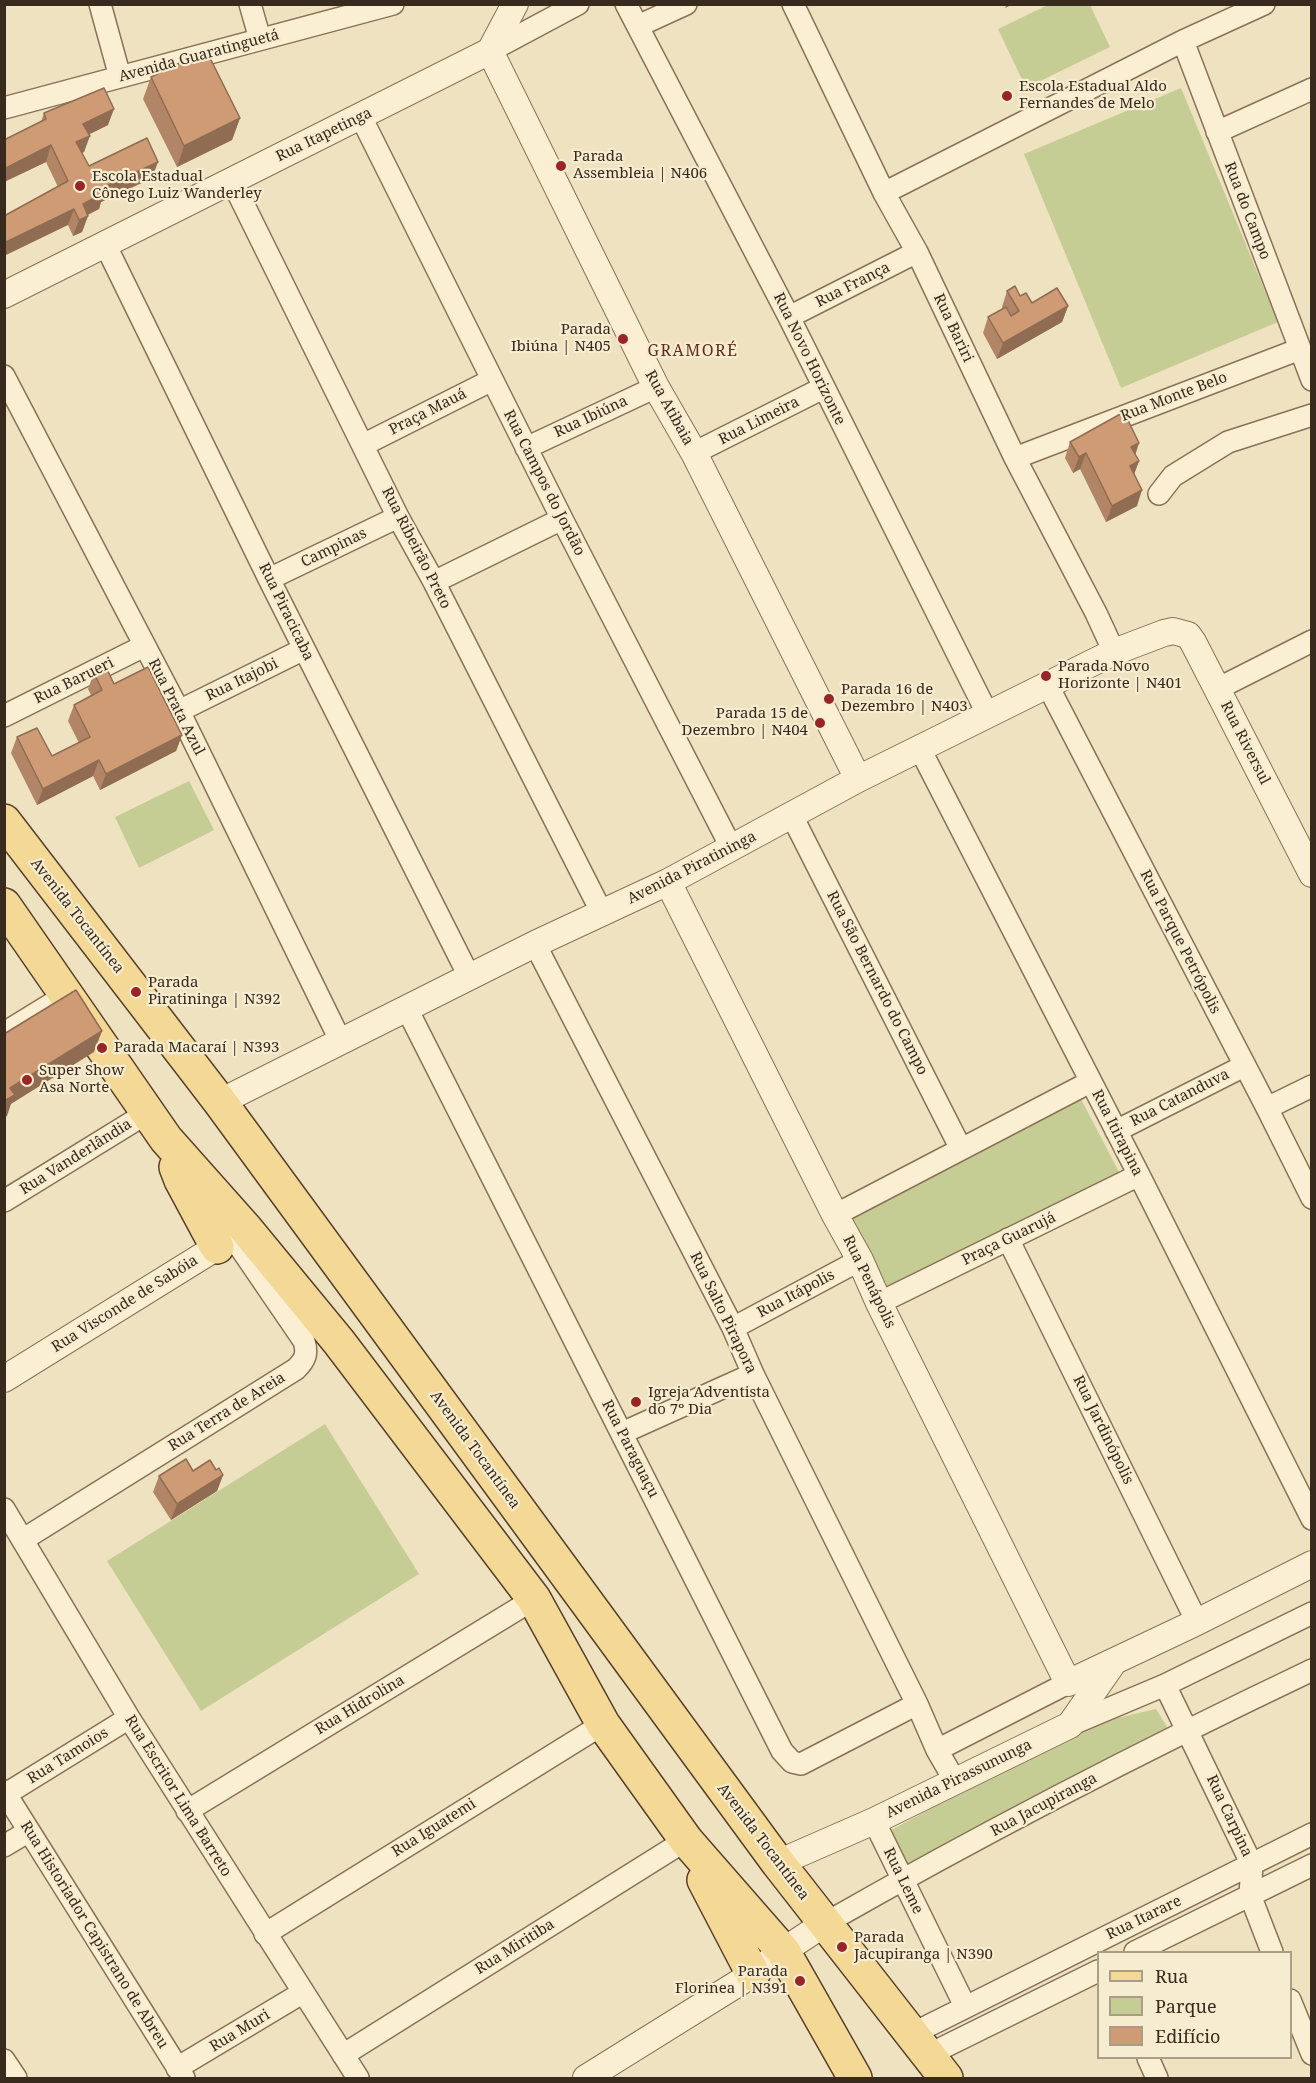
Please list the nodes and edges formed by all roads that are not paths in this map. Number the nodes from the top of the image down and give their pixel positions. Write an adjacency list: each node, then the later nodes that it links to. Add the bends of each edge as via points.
1 (100, 4): 14 (street)
2 (250, 4): 11 (street)
3 (393, 4): 11 (street, Avenida Guaratinguetá)
4 (514, 4): 13 (street)
5 (578, 4): 13 (street, Rua Itapetinga)
6 (626, 4): 10 (street, Rua Novo Horizonte)
7 (686, 4): 10 (street)
8 (793, 4): 20 (street, Rua Bariri)
9 (1264, 4): 12 (street)
10 (638, 26): 24 (street, Rua Novo Horizonte)
11 (260, 39): 14 (street, Avenida Guaratinguetá)
12 (1183, 41): 18 (street, Rua do Campo); 20 (street)
13 (490, 51): 17 (street, Rua Itapetinga); 29 (street, Rua Atibaia)
14 (120, 77): 16 (street, Avenida Guaratinguetá)
15 (1311, 89): 18 (street)
16 (4, 108)
17 (361, 117): 19 (street, Rua Itapetinga); 27 (street, Rua Campos do Jordão)
18 (1217, 132): 25 (street, Rua do Campo)
19 (232, 181): 21 (street, Rua Itapetinga); 32 (street, Rua Ribeirão Preto)
20 (884, 193): 22 (street, Rua Bariri)
21 (105, 244): 23 (street, Rua Itapetinga); 39 (street, Rua Piracicaba)
22 (917, 252): 24 (street, Rua França); 35 (street, Rua Bariri)
23 (4, 295)
24 (789, 317): 30 (street, Rua Novo Horizonte)
25 (1300, 349): 28 (street, Rua do Campo); 35 (street, Rua Monte Belo)
26 (4, 376): 43 (street, Rua Prata Azul)
27 (492, 380): 32 (street, Praça Mauá); 33 (street, Rua Campos do Jordão)
28 (1311, 380)
29 (656, 387): 33 (street, Rua Ibiúna); 34 (street, Rua Atibaia)
30 (824, 388): 34 (street, Rua Limeira); 50 (street, Rua Novo Horizonte)
31 (1311, 415): 36 (street, via 1228,442 1173,477)
32 (363, 445): 37 (street, Rua Ribeirão Preto)
33 (526, 448): 38 (street, Rua Campos do Jordão)
34 (694, 453): 52 (street, Rua Atibaia)
35 (1015, 458): 45 (street, Rua Bariri)
36 (1159, 494)
37 (398, 517): 39 (street, Campinas); 40 (street, Rua Ribeirão Preto)
38 (562, 519): 40 (street); 55 (street, Rua Campos do Jordão)
39 (269, 579): 44 (street, Rua Piracicaba)
40 (434, 582): 59 (street, Rua Ribeirão Preto)
41 (1164, 633): 45 (street, Avenida Piratininga); 47 (street, Rua Riversul, via 1188,635)
42 (1311, 641): 47 (street)
43 (144, 646): 48 (street, Rua Prata Azul); 49 (street, Rua Barueri)
44 (304, 649): 48 (street, Rua Itajobi); 61 (street, Rua Piracicaba)
45 (1114, 652): 46 (street, Avenida Piratininga)
46 (1048, 686): 50 (street, Avenida Piratininga); 66 (street, Rua Parque Petrópolis)
47 (1218, 689): 56 (street, Rua Riversul)
48 (179, 711): 65 (street, Rua Prata Azul)
49 (6, 712)
50 (988, 715): 51 (street, Avenida Piratininga)
51 (920, 749): 52 (street, Avenida Piratininga); 67 (street, Rua Itirapina)
52 (858, 779): 53 (street, Avenida Piratininga)
53 (792, 816): 55 (street, Avenida Piratininga); 73 (street, Rua São Bernardo do Campo)
54 (4, 821): 69 (main road, Avenida Tocantínea)
55 (732, 847): 57 (street, Avenida Piratininga)
56 (1311, 874)
57 (668, 882): 59 (street, Avenida Piratininga); 77 (street, Rua Penápolis)
58 (4, 905): 62 (main road)
59 (602, 913): 60 (street, Avenida Piratininga)
60 (535, 944): 61 (street, Avenida Piratininga); 82 (street, Rua Salto Pirapora)
61 (470, 978): 63 (street, Avenida Piratininga)
62 (66, 995): 64 (street); 71 (main road)
63 (407, 1009): 65 (street, Avenida Piratininga); 85 (street, Rua Paraguaçu)
64 (4, 1033)
65 (341, 1042): 69 (street, Avenida Piratininga)
66 (1244, 1066): 70 (street, Rua Parque Petrópolis); 72 (street, Rua Catanduva)
67 (1090, 1082): 72 (street, Rua Itirapina); 73 (street)
68 (1311, 1086): 70 (street)
69 (220, 1102): 111 (main road, Avenida Tocantínea)
70 (1267, 1107): 75 (street, Rua Parque Petrópolis)
71 (147, 1113): 76 (street, Rua Vanderlândia); 78 (main road)
72 (1116, 1131): 74 (street, Rua Itirapina)
73 (961, 1149): 77 (street)
74 (1139, 1175): 79 (street, Praça Guarujá); 87 (street, Rua Itirapina)
75 (1311, 1198)
76 (4, 1201)
77 (835, 1215): 80 (street, Rua Penápolis)
78 (232, 1238): 84 (street, Rua Visconde de Sabóia); 88 (street, Rua Terra de Areia, via 304,1341 304,1361); 90 (main road, via 339,1342)
79 (1008, 1239): 81 (street, Praça Guarujá); 92 (street, Rua Jardinópolis)
80 (860, 1260): 81 (street, Rua Penápolis); 82 (street, Rua Itápolis)
81 (879, 1303): 95 (street, Rua Penápolis)
82 (733, 1328): 83 (street, Rua Salto Pirapora)
83 (753, 1374): 85 (street); 97 (street, Rua Salto Pirapora)
84 (4, 1379)
85 (622, 1433): 97 (street, Rua Paraguaçu, via 787,1758 801,1764)
86 (4, 1509): 88 (street, Rua Escritor Lima Barreto)
87 (1311, 1519)
88 (24, 1539): 98 (street, Rua Escritor Lima Barreto)
89 (1311, 1564): 92 (street, Avenida Pirassununga)
90 (534, 1599): 99 (main road); 105 (street, Rua Hidrolina)
91 (1311, 1613): 96 (street)
92 (1197, 1622): 93 (street, Avenida Pirassununga)
93 (1114, 1662): 95 (street, Avenida Pirassununga); 100 (street, Avenida Pirassununga)
94 (1311, 1670): 101 (street, Rua Jacupiranga)
95 (1068, 1683): 102 (street, Avenida Pirassununga)
96 (1165, 1685): 100 (street); 101 (street, Rua Carpina)
97 (916, 1704): 102 (street, Rua Salto Pirapora)
98 (129, 1718): 104 (street, Rua Tamoios); 105 (street, Rua Escritor Lima Barreto)
99 (603, 1724): 109 (main road); 117 (street, Rua Iguatemi)
100 (1070, 1725): 103 (street, Avenida Pirassununga)
101 (1188, 1729): 112 (street, Rua Carpina); 114 (street, Rua Jacupiranga)
102 (937, 1750): 103 (street, Rua Salto Pirapora)
103 (955, 1781): 106 (street, Avenida Pirassununga)
104 (5, 1793): 107 (street, Rua Historiador Capistrano de Abreu)
105 (187, 1811): 117 (street, Rua Escritor Lima Barreto)
106 (874, 1821): 111 (street, Avenida Pirassununga); 114 (street, Rua Leme)
107 (29, 1831): 110 (street); 131 (street, Rua Historiador Capistrano de Abreu)
108 (1311, 1834): 112 (street, Rua Itarare)
109 (686, 1840): 118 (main road); 122 (main road); 127 (street, Rua Miritiba)
110 (4, 1846)
111 (778, 1863): 116 (main road, Avenida Tocantínea)
112 (1252, 1865): 115 (street, Rua Carpina); 125 (street, Rua Itarare)
113 (1311, 1865): 115 (street, Rua Itarare)
114 (902, 1879): 116 (street, Rua Jacupiranga); 125 (street, Rua Leme)
115 (1250, 1895): 119 (street, Rua Itarare); 120 (street, Rua Carpina)
116 (824, 1924): 118 (street, Rua Jacupiranga); 128 (main road, Avenida Tocantínea)
117 (265, 1934): 123 (street, Rua Escritor Lima Barreto)
118 (783, 1951): 122 (street, Rua Jacupiranga); 135 (main road)
119 (1139, 1951)
120 (1271, 1951)
121 (1097, 1972): 128 (street)
122 (753, 1974): 134 (street, Rua Jacupiranga)
123 (302, 1993): 127 (street, Rua Escritor Lima Barreto); 131 (street, Rua Muri)
124 (1292, 2005): 126 (street)
125 (965, 2006): 128 (street, Rua Itarare)
126 (1311, 2054)
127 (343, 2055): 133 (street, Rua Escritor Lima Barreto)
128 (929, 2056)
129 (1148, 2059): 136 (street)
130 (4, 2060): 132 (street)
131 (181, 2073)
132 (16, 2079)
133 (358, 2079)
134 (586, 2079)
135 (855, 2079)
136 (1157, 2079)

